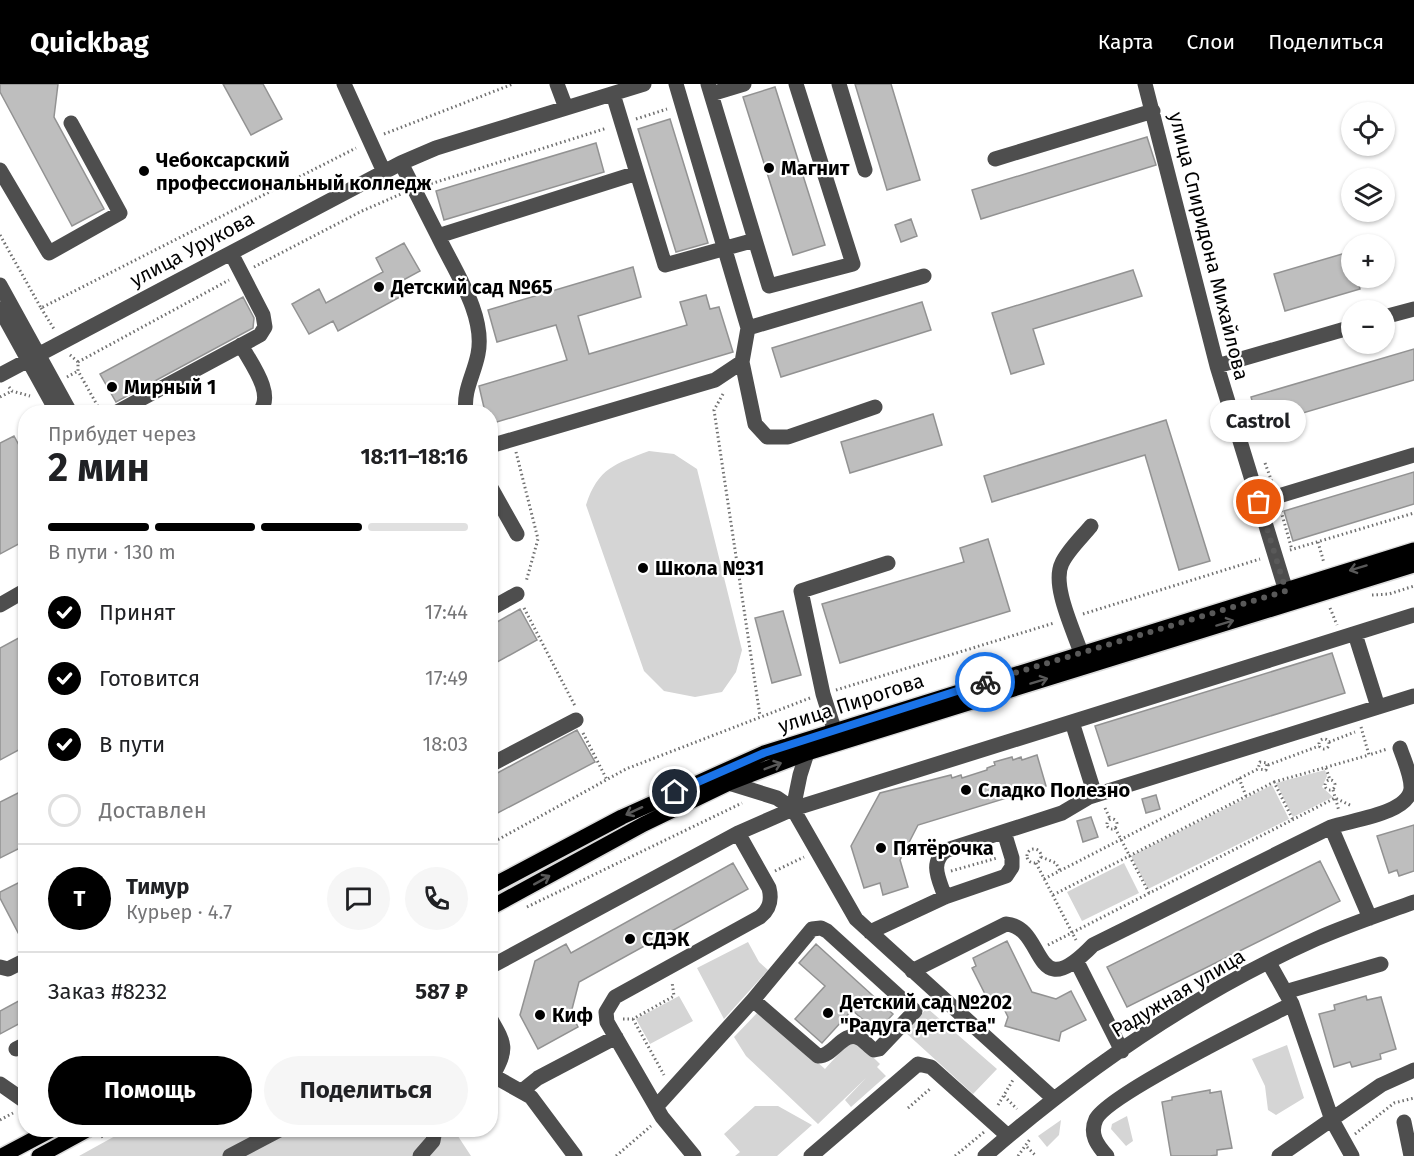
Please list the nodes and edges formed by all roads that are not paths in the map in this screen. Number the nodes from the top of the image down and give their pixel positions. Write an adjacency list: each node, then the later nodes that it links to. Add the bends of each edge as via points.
1 (344, 84): 18 (street)
2 (557, 84): 11 (street)
3 (644, 84): 10 (street, улица Урукова)
4 (676, 84): 22 (street)
5 (744, 84): 9 (street)
6 (796, 84): 21 (street, via 853,264 769,286)
7 (839, 84): 17 (street)
8 (1145, 84): 12 (street, улица Спиридона Михайлова)
9 (710, 89): 21 (street)
10 (606, 91): 11 (street, улица Урукова); 19 (street, via 622,123)
11 (566, 108): 15 (street, улица Урукова, via 436,148)
12 (1153, 111): 14 (street); 34 (street, улица Спиридона Михайлова)
13 (71, 123): 16 (street, via 120,213 49,253)
14 (995, 159)
15 (401, 163): 18 (street, улица Урукова); 20 (street)
16 (0, 170)
17 (865, 170)
18 (384, 172): 23 (street, улица Урукова)
19 (637, 173): 20 (street); 22 (street, via 665,265)
20 (438, 236): 40 (street, via 475,314 479,336)
21 (756, 240): 22 (street)
22 (725, 249): 29 (street)
23 (231, 253): 31 (street, via 263,315 265,327 260,335); 32 (street, улица Урукова)
24 (924, 276): 29 (street)
25 (0, 285): 32 (street)
26 (0, 309): 32 (street)
27 (1414, 309): 28 (street)
28 (1395, 314)
29 (748, 328): 33 (street)
30 (1341, 330): 34 (street)
31 (241, 345): 38 (street); 39 (street, via 262,384 266,398)
32 (33, 357): 35 (street, улица Урукова); 36 (street); 37 (street)
33 (742, 362): 41 (street, via 755,424 767,437 788,437); 42 (street, via 716,380)
34 (1217, 366): 45 (street, улица Спиридона Михайлова)
35 (0, 375)
36 (54, 405)
37 (65, 405)
38 (130, 405)
39 (262, 405)
40 (466, 405)
41 (875, 407)
42 (498, 444)
43 (1414, 455): 45 (street)
44 (498, 500): 47 (street)
45 (1259, 502): 53 (street, улица Спиридона Михайлова)
46 (1090, 526): 58 (street, via 1062,563 1059,577)
47 (517, 534)
48 (1414, 550): 53 (main road, улица Пирогова, one-way to 53)
49 (888, 563): 64 (street, via 801,591)
50 (1414, 565): 53 (main road, улица Пирогова)
51 (517, 594): 55 (street)
52 (18, 595): 54 (street)
53 (1288, 597): 58 (main road, улица Пирогова)
54 (0, 605)
55 (498, 605)
56 (1414, 615): 57 (street)
57 (1355, 634): 61 (street); 63 (street)
58 (1084, 660): 59 (main road, улица Пирогова)
59 (1058, 668): 64 (main road, улица Пирогова); 65 (main road, улица Пирогова, one-way to 59)
60 (1414, 696): 61 (street)
61 (1378, 707): 69 (street)
62 (576, 720): 67 (street)
63 (1072, 722): 69 (street); 70 (street)
64 (834, 729): 65 (main road, улица Пирогова)
65 (805, 747): 68 (main road, улица Пирогова); 70 (street)
66 (1400, 748): 71 (street, via 1411,785 1408,797 1399,807)
67 (498, 761)
68 (725, 777): 70 (street); 74 (main road, улица Пирогова, one-way to 74, via 622,817); 77 (main road, улица Пирогова, one-way to 68)
69 (1095, 795): 72 (street, via 1062,813)
70 (793, 809): 73 (street); 79 (street, via 848,910)
71 (1337, 825): 78 (street); 80 (street, via 1093,945)
72 (1004, 832): 75 (street, via 1012,867 1006,876); 75 (street, via 941,853 935,866)
73 (738, 833): 81 (street); 92 (street, via 771,897 764,914 615,997 607,1007 606,1018)
74 (498, 883)
75 (945, 897): 79 (street)
76 (1414, 902): 78 (street, Радужная улица)
77 (498, 904)
78 (1370, 918): 82 (street, Радужная улица, via 1313,940)
79 (870, 932): 86 (street)
80 (1080, 959): 86 (street, via 1068,968 1044,965 1018,927 1006,924); 93 (street)
81 (498, 963)
82 (1269, 963): 88 (street); 93 (street, Радужная улица, via 1198,1001)
83 (18, 964): 85 (street, via 8,969)
84 (1381, 964): 88 (street)
85 (0, 967)
86 (912, 971): 87 (street)
87 (934, 991): 90 (street); 99 (street)
88 (1288, 998): 102 (street); 119 (street, via 1104,1109 1093,1133)
89 (753, 1000): 90 (street, via 813,1054 822,1056 849,1037 879,1049); 90 (street, via 808,932 821,928); 101 (street, via 672,1090)
90 (915, 1011)
91 (498, 1035): 94 (street, via 504,1047)
92 (615, 1037): 98 (street); 101 (street)
93 (1122, 1051): 99 (street, Радужная улица)
94 (498, 1066)
95 (1414, 1070): 102 (street, via 1381,1085)
96 (498, 1078): 98 (street)
97 (0, 1084): 100 (street)
98 (523, 1090): 115 (street)
99 (1053, 1098): 104 (street, Радужная улица)
100 (18, 1101)
101 (659, 1112): 116 (street)
102 (1332, 1120): 120 (street); 121 (street)
103 (1404, 1122): 122 (street)
104 (1008, 1136): 117 (street, via 926,1064 915,1065); 118 (street, Радужная улица)
105 (35, 1137): 111 (main road)
106 (49, 1137): 110 (main road)
107 (74, 1137): 110 (main road)
108 (266, 1137): 113 (street)
109 (434, 1137): 114 (street)
110 (54, 1148): 112 (main road)
111 (2, 1156)
112 (39, 1156)
113 (230, 1156)
114 (420, 1156)
115 (574, 1156)
116 (694, 1156)
117 (811, 1156)
118 (985, 1156)
119 (1107, 1156)
120 (1279, 1156)
121 (1352, 1156)
122 (1411, 1156)

